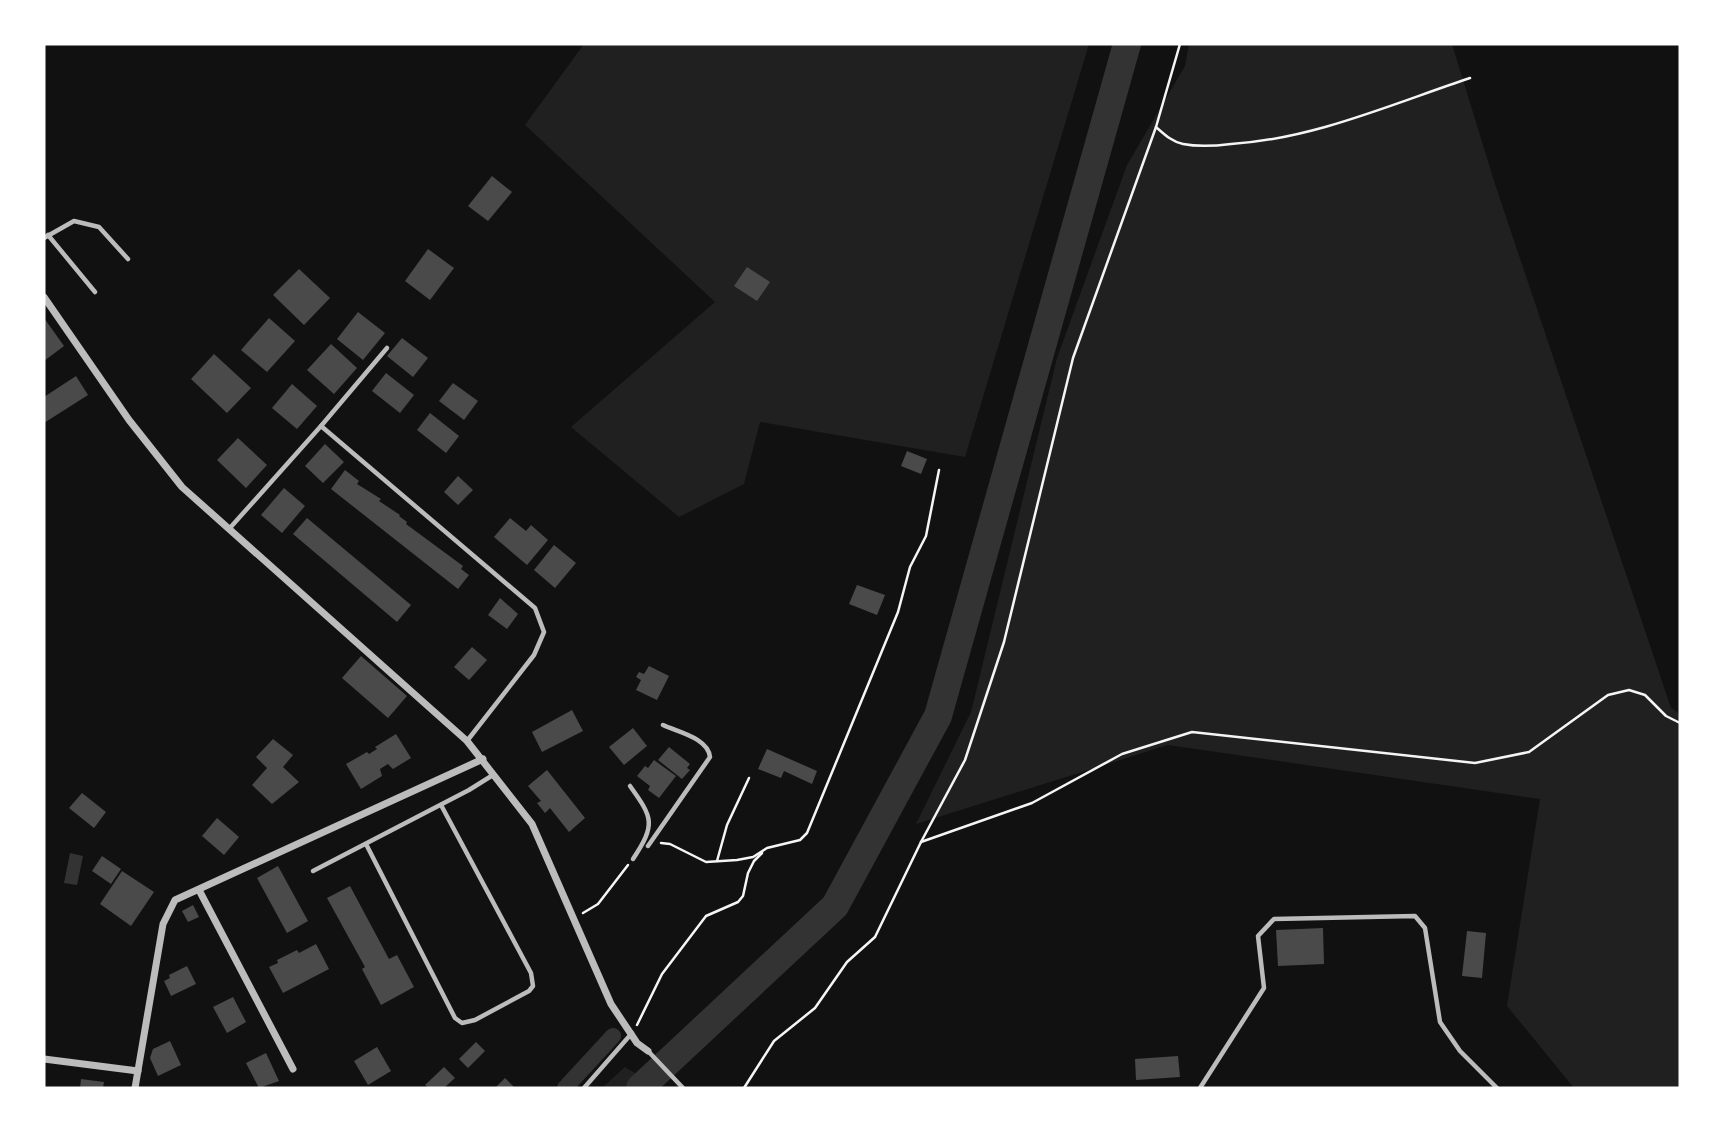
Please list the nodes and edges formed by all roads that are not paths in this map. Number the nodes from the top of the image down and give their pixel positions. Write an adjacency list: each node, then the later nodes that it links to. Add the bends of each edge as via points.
1 (46, 237): 2 (lane, via 74,221 99,227); 3 (lane)
2 (128, 258)
3 (95, 292)
4 (44, 298): 7 (street, via 183,487)
5 (387, 348): 6 (lane)
6 (321, 426): 7 (lane); 9 (lane, via 536,608 544,632 534,655)
7 (229, 529): 9 (street)
8 (663, 725): 15 (lane, via 704,744 710,757)
9 (467, 741): 10 (street)
10 (483, 759): 11 (street); 18 (street)
11 (494, 774): 13 (lane); 19 (street, via 532,824 611,1004)
12 (630, 786): 16 (lane, via 651,823)
13 (442, 805): 14 (lane); 14 (lane, via 531,973 533,986 475,1020 462,1023 455,1018)
14 (366, 844): 17 (lane)
15 (648, 846)
16 (633, 859)
17 (313, 871)
18 (199, 890): 22 (street); 23 (street, via 175,900 163,924)
19 (632, 1033): 20 (street); 25 (lane)
20 (648, 1051): 26 (lane)
21 (44, 1059): 23 (street)
22 (293, 1069)
23 (138, 1071): 24 (street)
24 (135, 1088)
25 (584, 1088)
26 (683, 1088)
27 (1200, 1088): 28 (lane, via 1264,988 1258,936 1274,919 1415,916 1425,928 1440,1022 1460,1051)
28 (1497, 1088)

